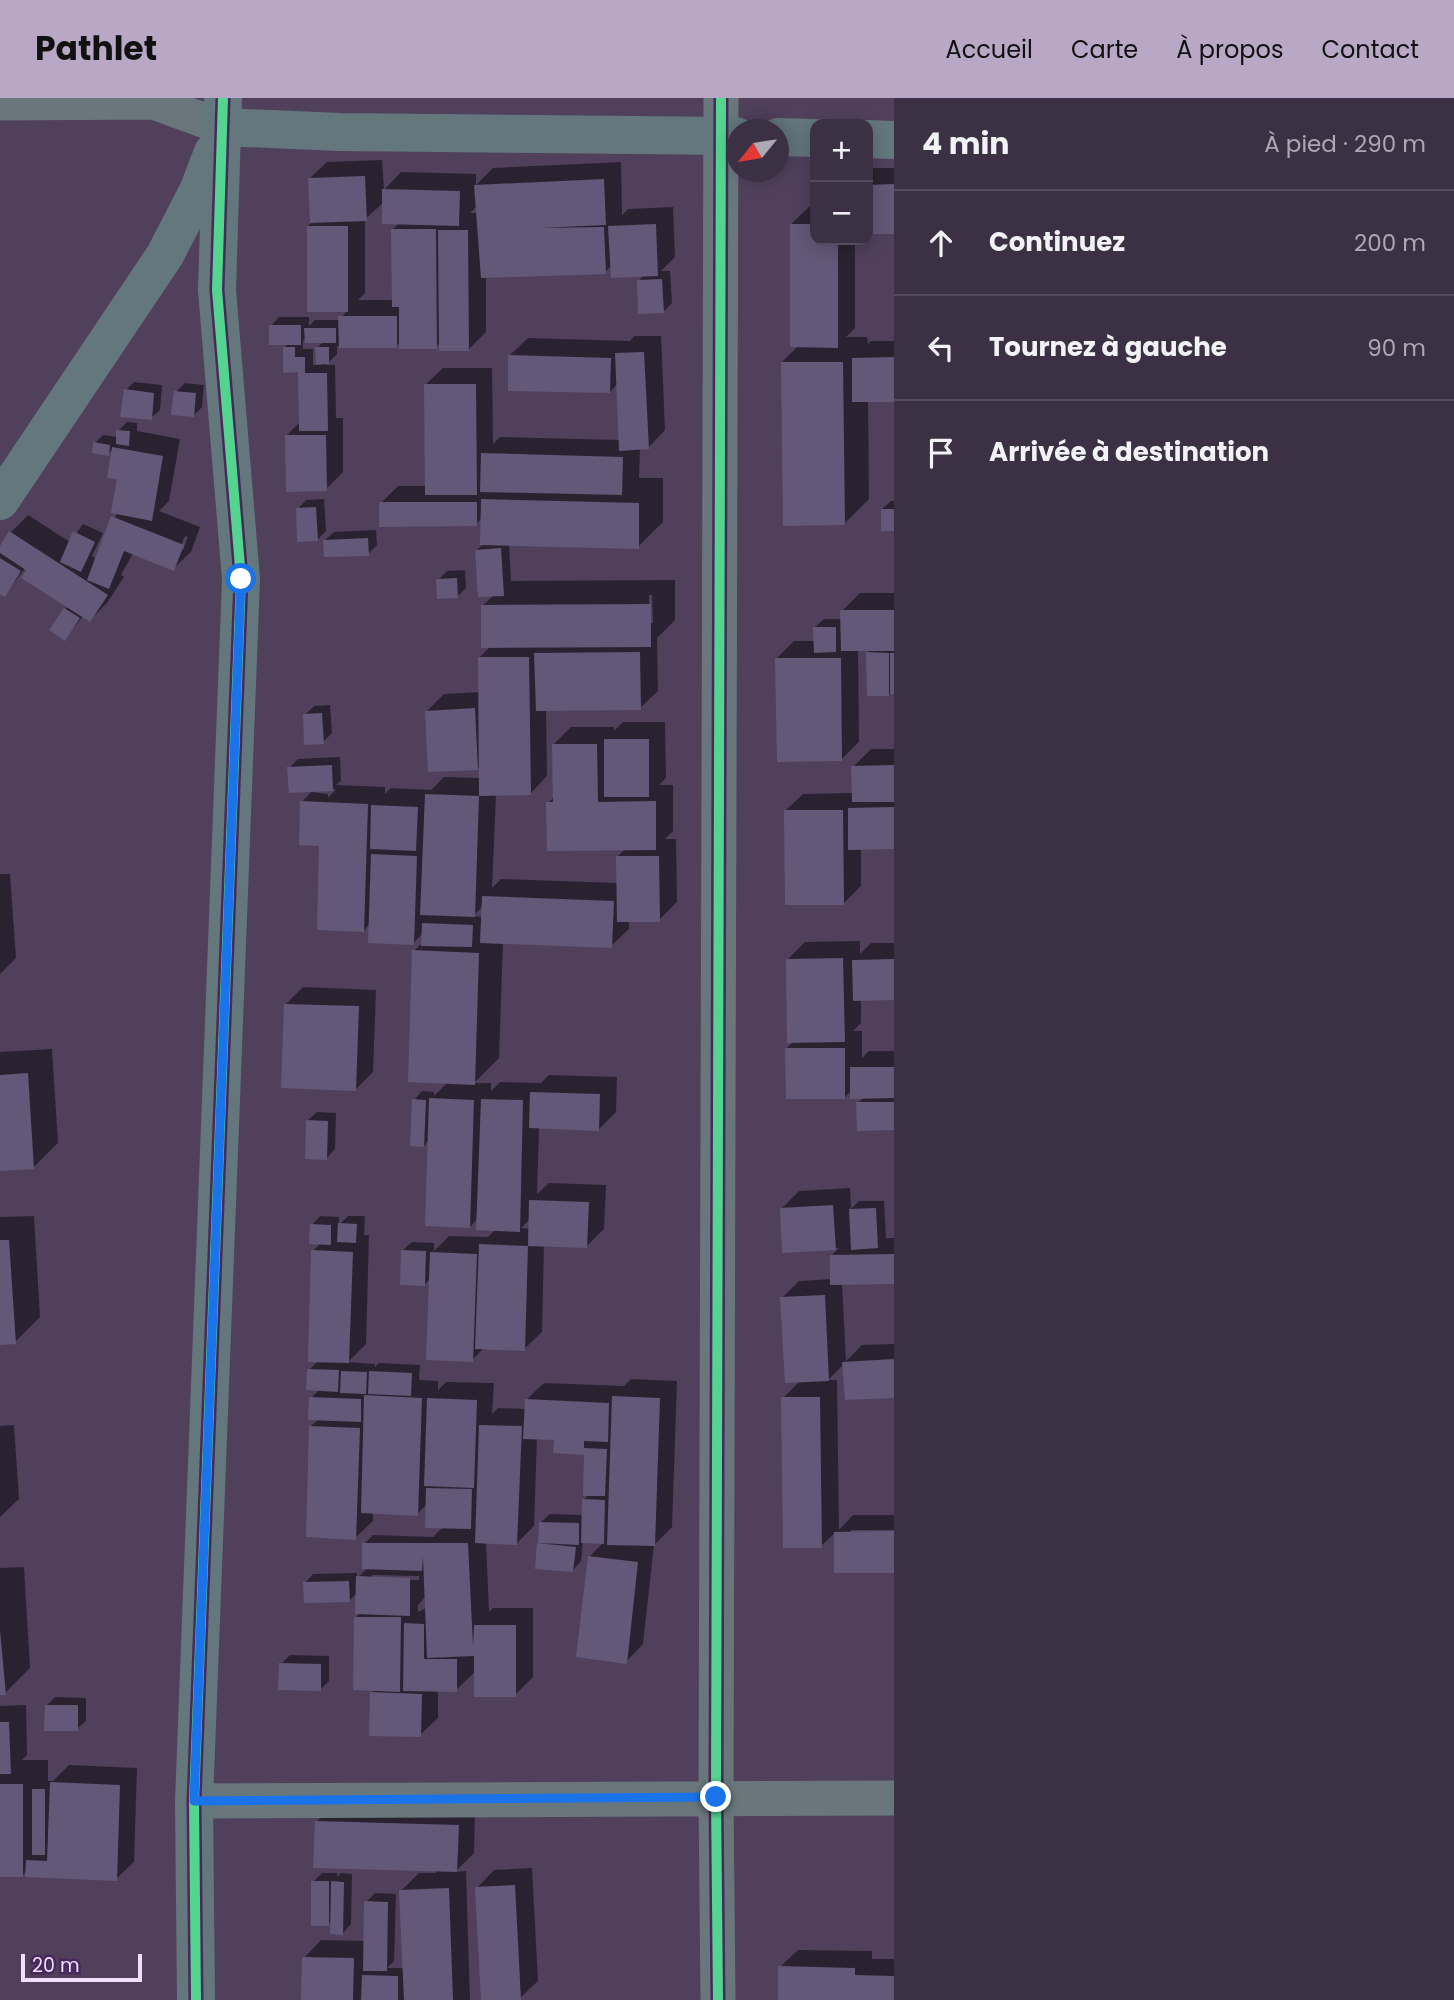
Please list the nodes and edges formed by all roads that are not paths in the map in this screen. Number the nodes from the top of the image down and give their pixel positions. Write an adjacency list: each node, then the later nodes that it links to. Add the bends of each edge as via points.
1 (721, 98): 4 (street)
2 (0, 103): 3 (street, via 154,102)
3 (222, 113): 5 (street, via 340,132); 11 (street, via 198,191 165,255); 14 (street, via 217,290 241,579)
4 (726, 122)
5 (726, 136)
6 (789, 137): 7 (street)
7 (810, 138)
8 (873, 139): 9 (street)
9 (894, 140)
10 (729, 182): 12 (street)
11 (0, 501)
12 (716, 1797): 13 (street); 14 (street); 16 (street)
13 (894, 1798)
14 (194, 1801): 15 (street)
15 (196, 2000)
16 (718, 2000)

